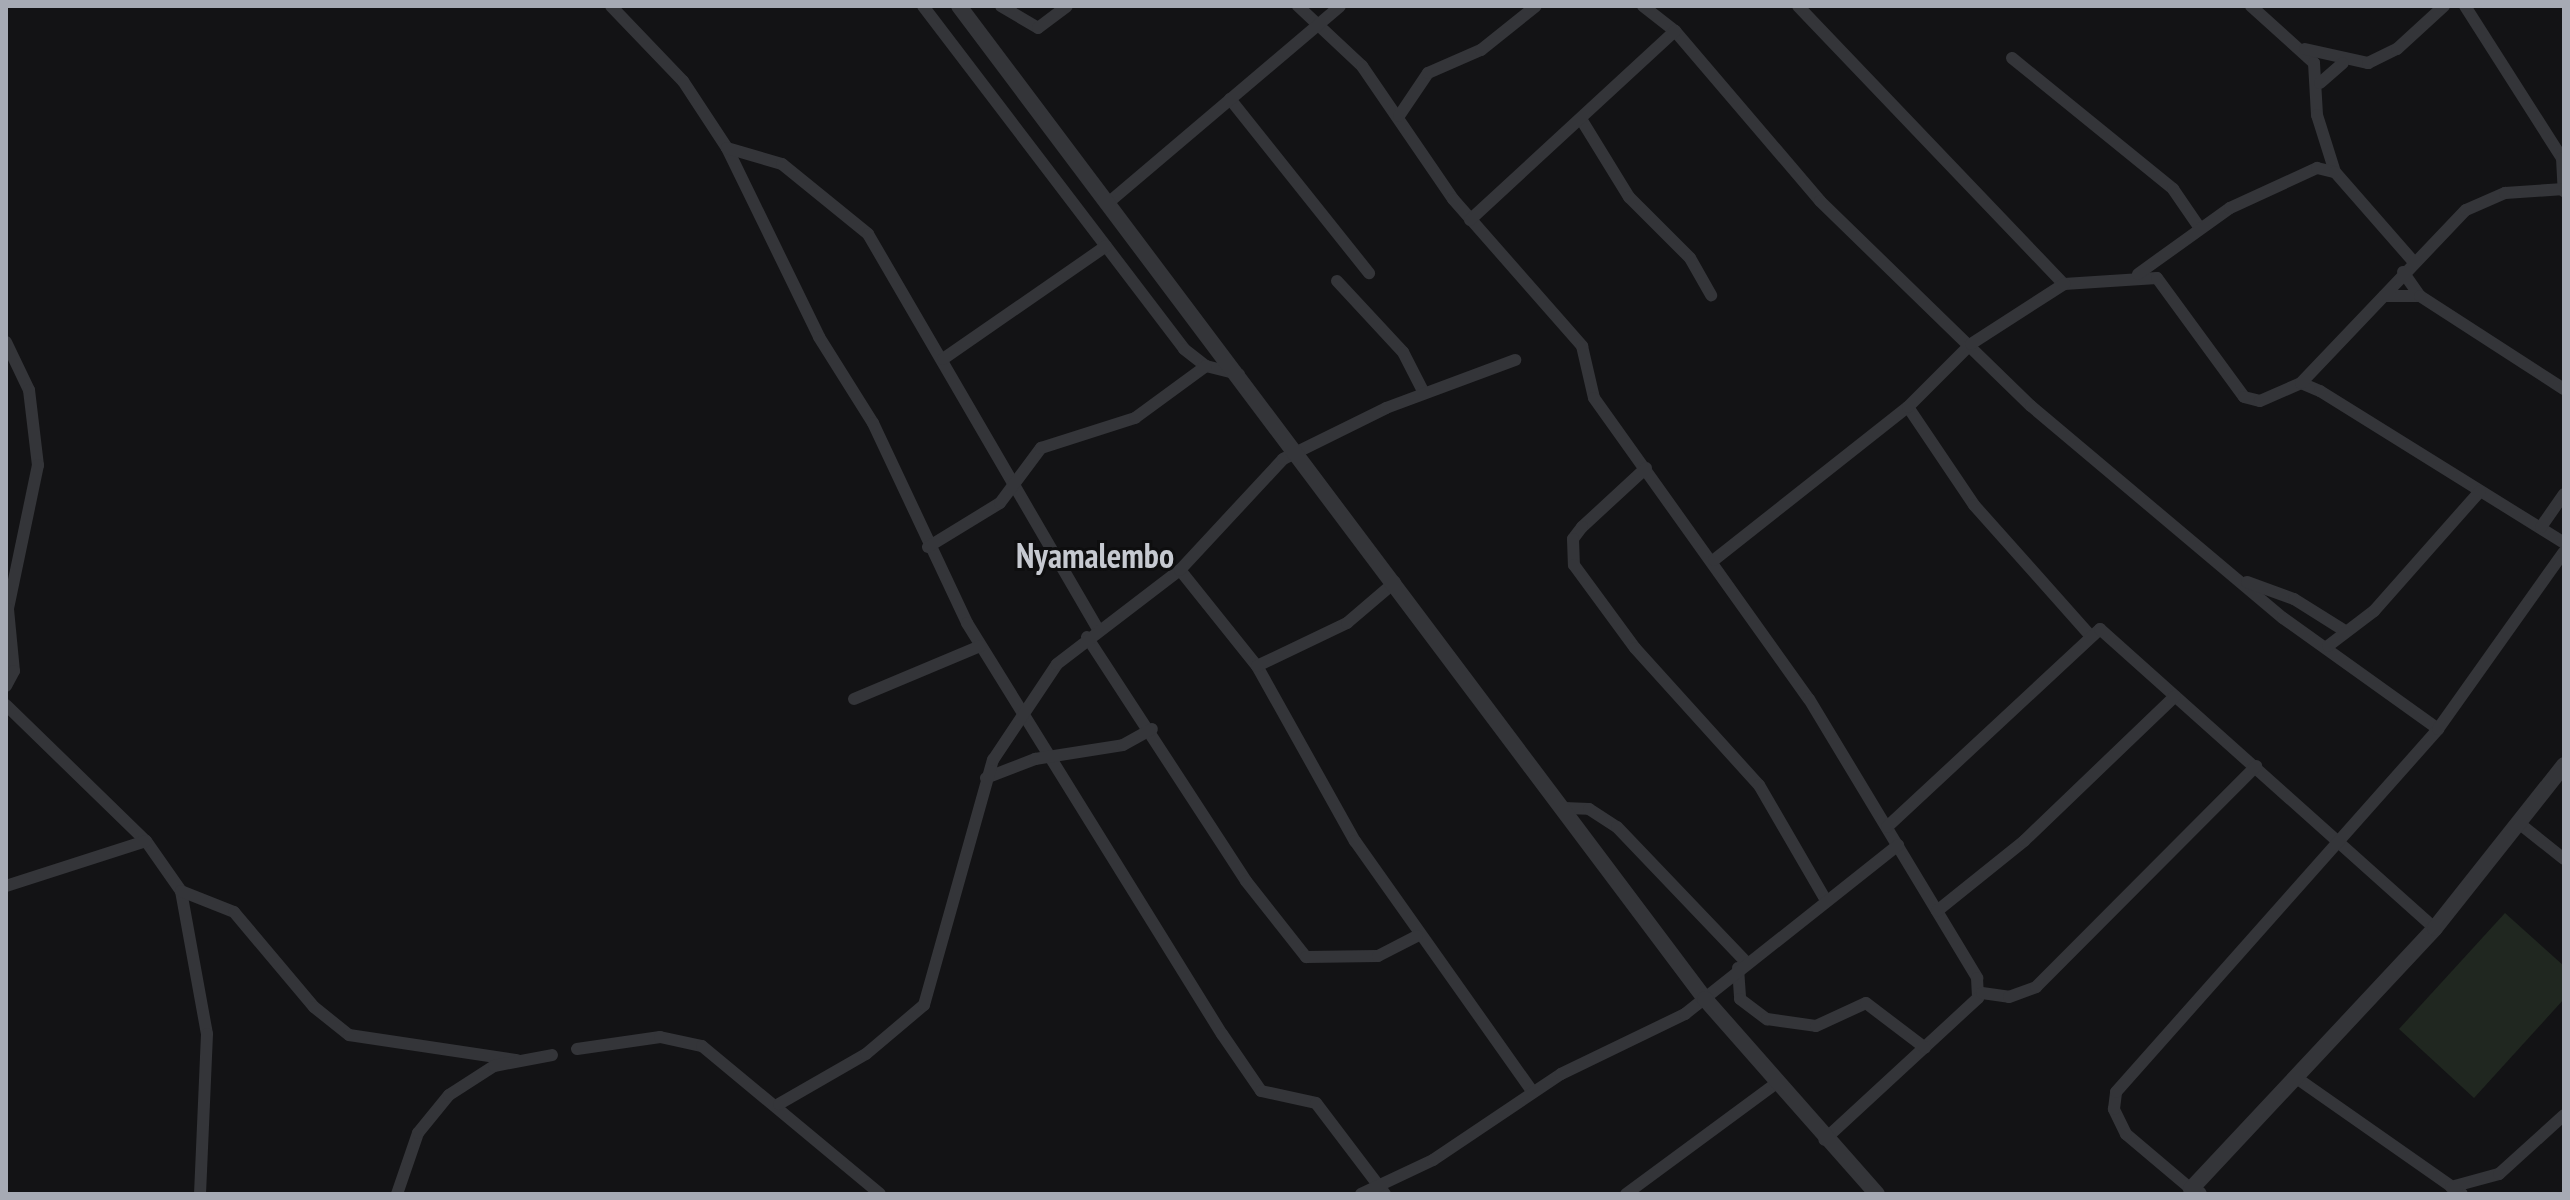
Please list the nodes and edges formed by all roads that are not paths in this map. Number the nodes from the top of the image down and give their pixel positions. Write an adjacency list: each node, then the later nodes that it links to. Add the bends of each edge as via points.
1 (611, 6): 23 (street, via 677,74)
2 (923, 6): 30 (street)
3 (959, 6): 27 (street)
4 (1001, 6): 5 (street, via 1038,28)
5 (1067, 6)
6 (1298, 6): 14 (street)
7 (1340, 6): 14 (street)
8 (1536, 6): 21 (street, via 1481,50 1428,73)
9 (1643, 6): 15 (street)
10 (1798, 6): 36 (street)
11 (2251, 6): 16 (street)
12 (2444, 6): 18 (street, via 2386,55)
13 (2465, 6): 24 (street)
14 (1319, 22): 20 (street); 21 (street)
15 (1675, 31): 22 (street); 41 (street, via 1820,201)
16 (2303, 48): 18 (street); 19 (street)
17 (2012, 58): 29 (street, via 2173,189)
18 (2343, 63): 19 (street)
19 (2320, 83): 25 (street, via 2317,115)
20 (1230, 99): 27 (street); 33 (street)
21 (1399, 116): 28 (street)
22 (1581, 119): 28 (street); 37 (street, via 1629,197 1690,258)
23 (727, 148): 42 (street, via 769,157 855,218); 57 (street, via 819,337 873,423)
24 (2563, 156): 26 (street)
25 (2335, 172): 29 (street, via 2304,170); 31 (street)
26 (2564, 190): 31 (street, via 2481,200)
27 (1108, 203): 45 (street)
28 (1470, 220): 51 (street, via 1573,333 1594,398)
29 (2199, 227): 34 (street)
30 (1106, 246): 42 (street); 44 (street, via 1174,336)
31 (2413, 261): 32 (street)
32 (2403, 272): 38 (street); 39 (street)
33 (1369, 273)
34 (2138, 274): 36 (street, via 2092,288); 46 (street, via 2168,288 2244,397 2260,401)
35 (1337, 281): 48 (street, via 1403,352)
36 (2064, 284): 41 (street)
37 (1711, 295)
38 (2384, 296): 39 (street); 46 (street)
39 (2420, 296): 47 (street)
40 (6, 342): 69 (street, via 29,390 38,465 8,609 14,671)
41 (1971, 344): 49 (street); 61 (street, via 2145,507)
42 (943, 359): 52 (street)
43 (1515, 360): 48 (street)
44 (1206, 366): 45 (street); 52 (street, via 1156,407 1041,448)
45 (1239, 374): 50 (street)
46 (2301, 383): 53 (street)
47 (2564, 389)
48 (1424, 393): 50 (street)
49 (1908, 407): 59 (street); 65 (street, via 1974,505)
50 (1298, 450): 60 (street); 62 (street)
51 (1646, 468): 59 (street); 89 (street, via 1573,539 1574,565 1635,648 1759,785)
52 (1011, 483): 57 (street, via 988,513); 64 (street)
53 (2480, 491): 55 (street); 63 (street, via 2374,611)
54 (2564, 494): 55 (street)
55 (2541, 527): 56 (street)
56 (2564, 543)
57 (928, 547): 66 (street)
58 (2564, 552): 75 (street)
59 (1714, 560): 82 (street)
60 (1180, 570): 64 (street); 68 (street)
61 (2244, 581): 63 (street, via 2294,599); 67 (street)
62 (1395, 582): 68 (street, via 1347,623); 80 (street)
63 (2345, 631): 67 (street)
64 (1093, 633): 73 (street); 74 (street)
65 (2089, 634): 70 (street, via 2111,635); 82 (street)
66 (980, 646): 71 (street); 73 (street)
67 (2328, 646): 75 (street)
68 (1257, 666): 92 (street)
69 (6, 686)
70 (2175, 696): 78 (street); 90 (street, via 2024,841)
71 (854, 699)
72 (6, 705): 84 (street)
73 (1022, 708): 76 (street); 79 (street)
74 (1152, 729): 76 (street, via 1123,745); 92 (street, via 1238,869 1306,957 1378,956)
75 (2438, 729): 83 (street)
76 (1053, 756): 79 (street); 107 (street, via 1255,1084 1270,1096 1316,1103)
77 (2564, 765): 81 (street)
78 (2256, 766): 83 (street); 94 (street, via 2036,987 2009,997)
79 (986, 778): 103 (street, via 924,1005 866,1054)
80 (1564, 808): 93 (street, via 1589,809 1617,827); 95 (street)
81 (2520, 824): 86 (street); 91 (street)
82 (1887, 827): 85 (street)
83 (2343, 840): 91 (street); 109 (street, via 2116,1092 2114,1109 2126,1134)
84 (146, 841): 87 (street); 88 (street)
85 (1898, 845): 89 (street); 90 (street)
86 (2564, 859)
87 (6, 886)
88 (181, 891): 99 (street, via 234,912 314,1007 349,1035); 110 (street, via 207,1034)
89 (1824, 897): 93 (street)
90 (1937, 911): 94 (street)
91 (2435, 928): 100 (street)
92 (1417, 936): 102 (street)
93 (1741, 964): 95 (street); 96 (street, via 1740,999 1767,1019 1816,1026 1866,1003)
94 (1982, 993): 96 (street)
95 (1705, 999): 101 (street); 102 (street)
96 (1925, 1048): 105 (street)
97 (577, 1049): 103 (street, via 680,1040 724,1056)
98 (552, 1055): 99 (street)
99 (517, 1060): 111 (street, via 477,1076 432,1111)
100 (2298, 1079): 108 (street); 109 (street)
101 (1775, 1084): 105 (street); 114 (street)
102 (1532, 1091): 107 (street)
103 (779, 1104): 106 (street)
104 (2564, 1115): 108 (street, via 2499,1174)
105 (1824, 1140): 115 (street)
106 (860, 1189): 112 (street)
107 (1382, 1190): 113 (street)
108 (2457, 1190)
109 (2195, 1191)
110 (200, 1194)
111 (397, 1194)
112 (880, 1194)
113 (1361, 1194)
114 (1626, 1194)
115 (1877, 1194)

